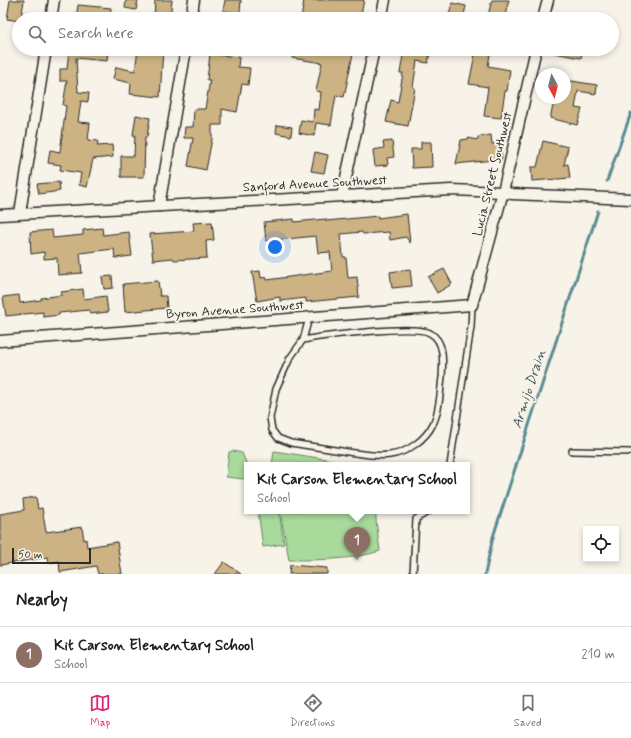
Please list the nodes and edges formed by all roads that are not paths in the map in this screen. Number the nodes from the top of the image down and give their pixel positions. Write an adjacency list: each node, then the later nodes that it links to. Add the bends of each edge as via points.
1 (54, 0): 5 (street)
2 (194, 0): 6 (street)
3 (385, 0): 7 (street)
4 (548, 0): 8 (street)
5 (52, 12)
6 (192, 12)
7 (382, 12)
8 (545, 12)
9 (45, 56): 17 (street)
10 (185, 56): 16 (street)
11 (372, 56): 14 (street)
12 (534, 56): 13 (street, Lucia Street Southwest)
13 (503, 192): 14 (street, Sanford Avenue Southwest, via 451,190); 15 (street, Sanford Avenue Southwest); 19 (street, Lucia Street Southwest)
14 (342, 196): 16 (street, Sanford Avenue Southwest)
15 (631, 199)
16 (159, 206): 17 (street, Sanford Avenue Southwest)
17 (20, 212): 18 (street, Sanford Avenue Southwest)
18 (0, 214)
19 (472, 305): 20 (street, Byron Avenue Southwest); 25 (lane, via 471,328)
20 (309, 318): 21 (street, Byron Avenue Southwest); 22 (lane)
21 (0, 340)
22 (303, 340): 22 (lane, via 290,358 276,390 270,418 272,430 278,438 291,443 375,456 391,455 405,450 423,438 433,425 438,412 443,361 442,348 429,332 414,329 321,336)
23 (572, 451): 24 (lane)
24 (631, 452)
25 (450, 462)
26 (424, 514): 27 (lane, via 416,519)
27 (413, 574)

